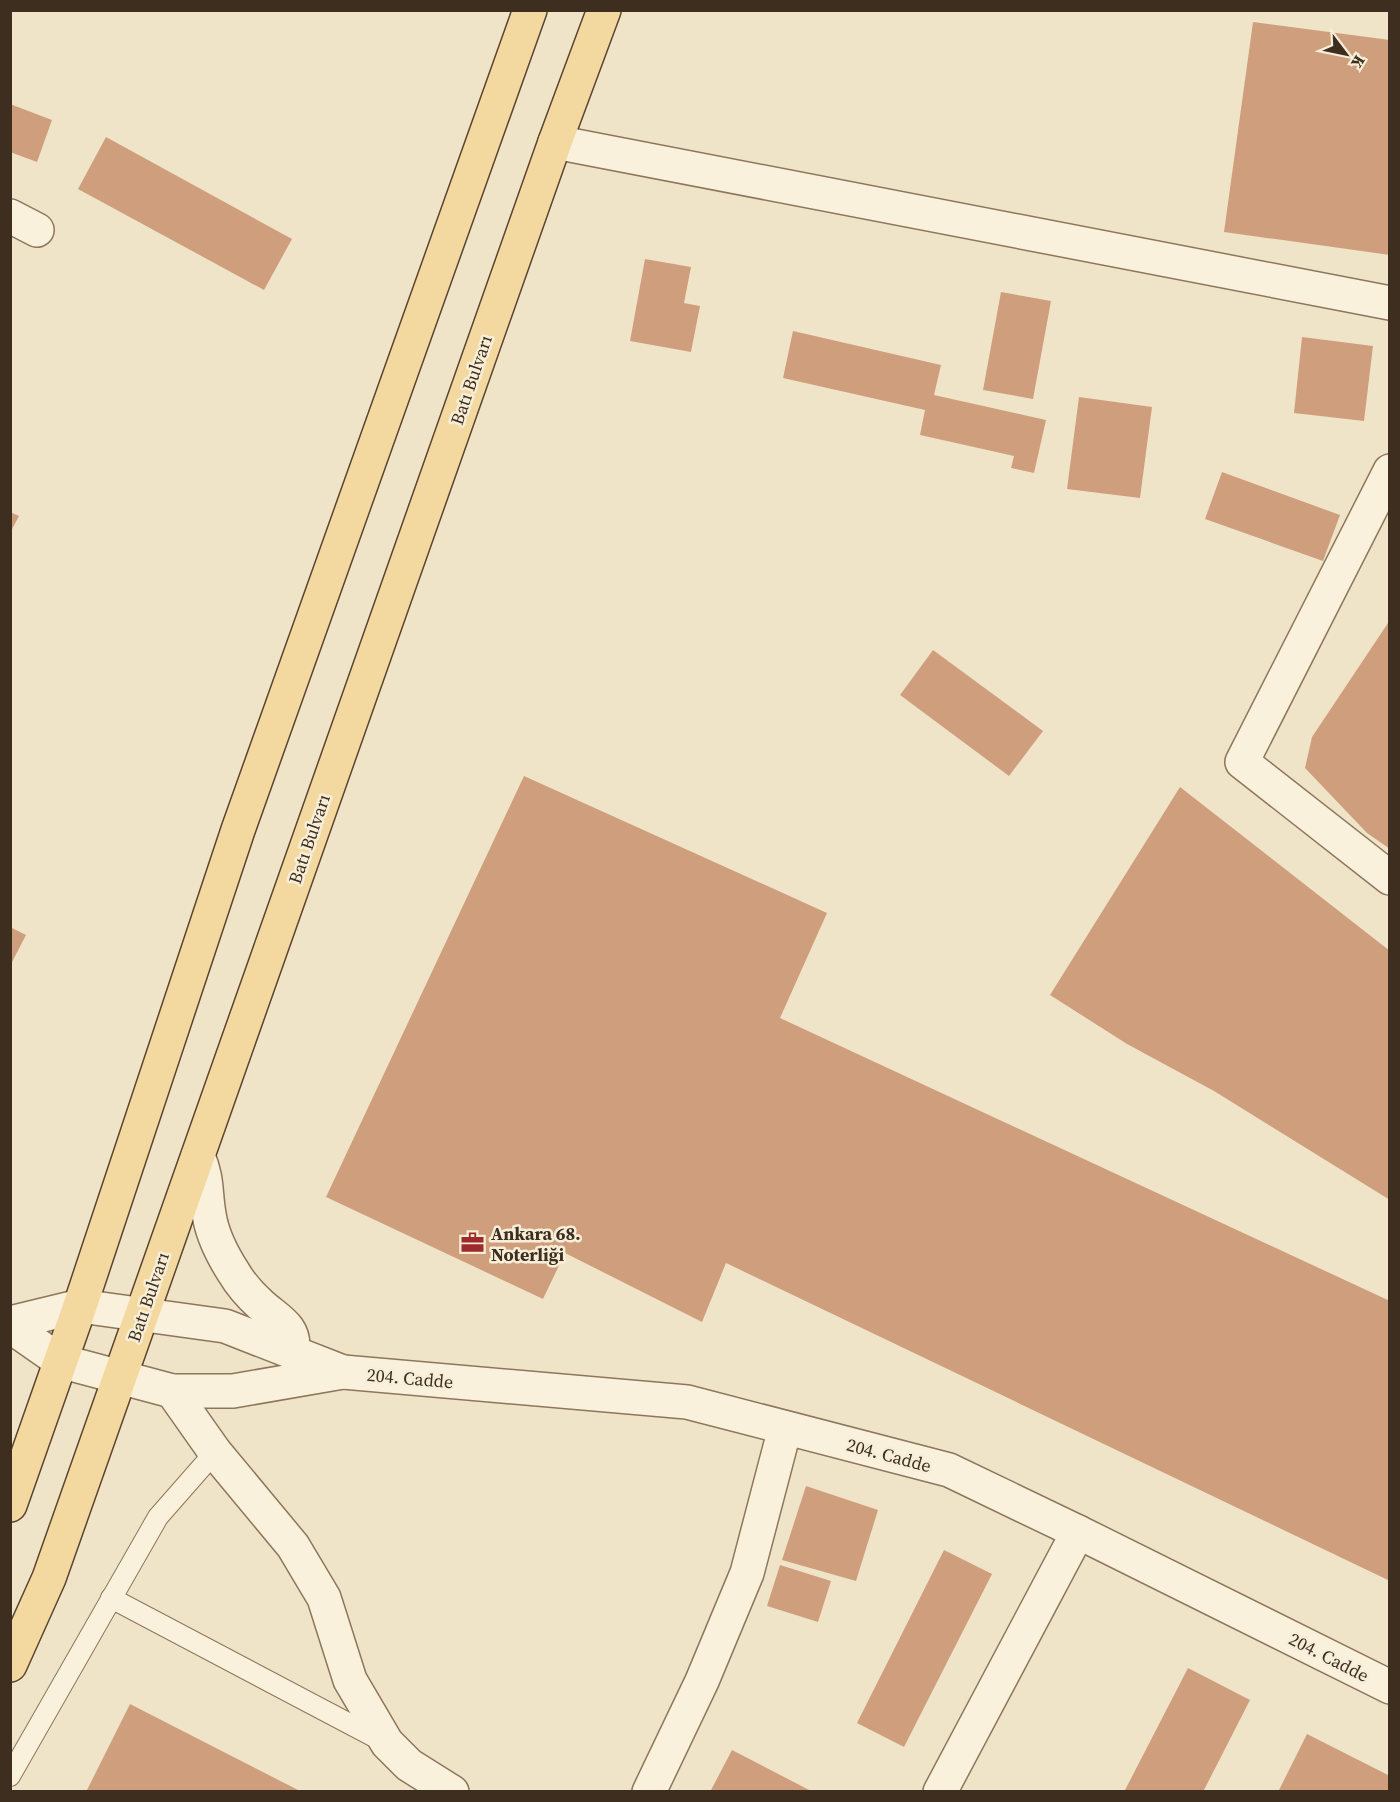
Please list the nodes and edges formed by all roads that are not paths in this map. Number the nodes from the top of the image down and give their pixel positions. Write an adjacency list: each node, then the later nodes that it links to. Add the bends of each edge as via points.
1 (530, 10): 8 (main road, via 238,830)
2 (604, 10): 3 (main road, Batı Bulvarı)
3 (555, 142): 4 (street); 7 (main road, Batı Bulvarı)
4 (1389, 303)
5 (1389, 471): 6 (street, via 1242,762)
6 (1389, 878)
7 (198, 1156): 9 (main road, Batı Bulvarı); 11 (street, via 207,1180 209,1215 224,1256 247,1291 290,1330)
8 (80, 1306): 9 (street, 204. Cadde); 10 (street, 204. Cadde); 12 (main road)
9 (142, 1314): 11 (street, 204. Cadde, via 225,1326); 14 (main road, Batı Bulvarı)
10 (10, 1324): 12 (street, 204. Cadde)
11 (292, 1352): 13 (street, 204. Cadde)
12 (60, 1361): 14 (street, 204. Cadde); 18 (main road)
13 (343, 1372): 15 (street, 204. Cadde, via 233,1390); 16 (street, 204. Cadde, via 687,1402)
14 (120, 1378): 15 (street, 204. Cadde); 21 (main road, Batı Bulvarı, via 49,1578)
15 (172, 1391): 17 (street)
16 (785, 1428): 19 (street, 204. Cadde, via 949,1470); 26 (street, via 747,1573 702,1681)
17 (215, 1452): 20 (lane, via 158,1517); 23 (street, via 293,1546 324,1598 350,1680)
18 (11, 1503)
19 (1078, 1532): 22 (street, 204. Cadde); 27 (street)
20 (111, 1598): 23 (lane); 24 (lane)
21 (10, 1665)
22 (1389, 1687)
23 (387, 1743): 25 (street, via 409,1765)
24 (10, 1776)
25 (452, 1791)
26 (649, 1791)
27 (940, 1791)

